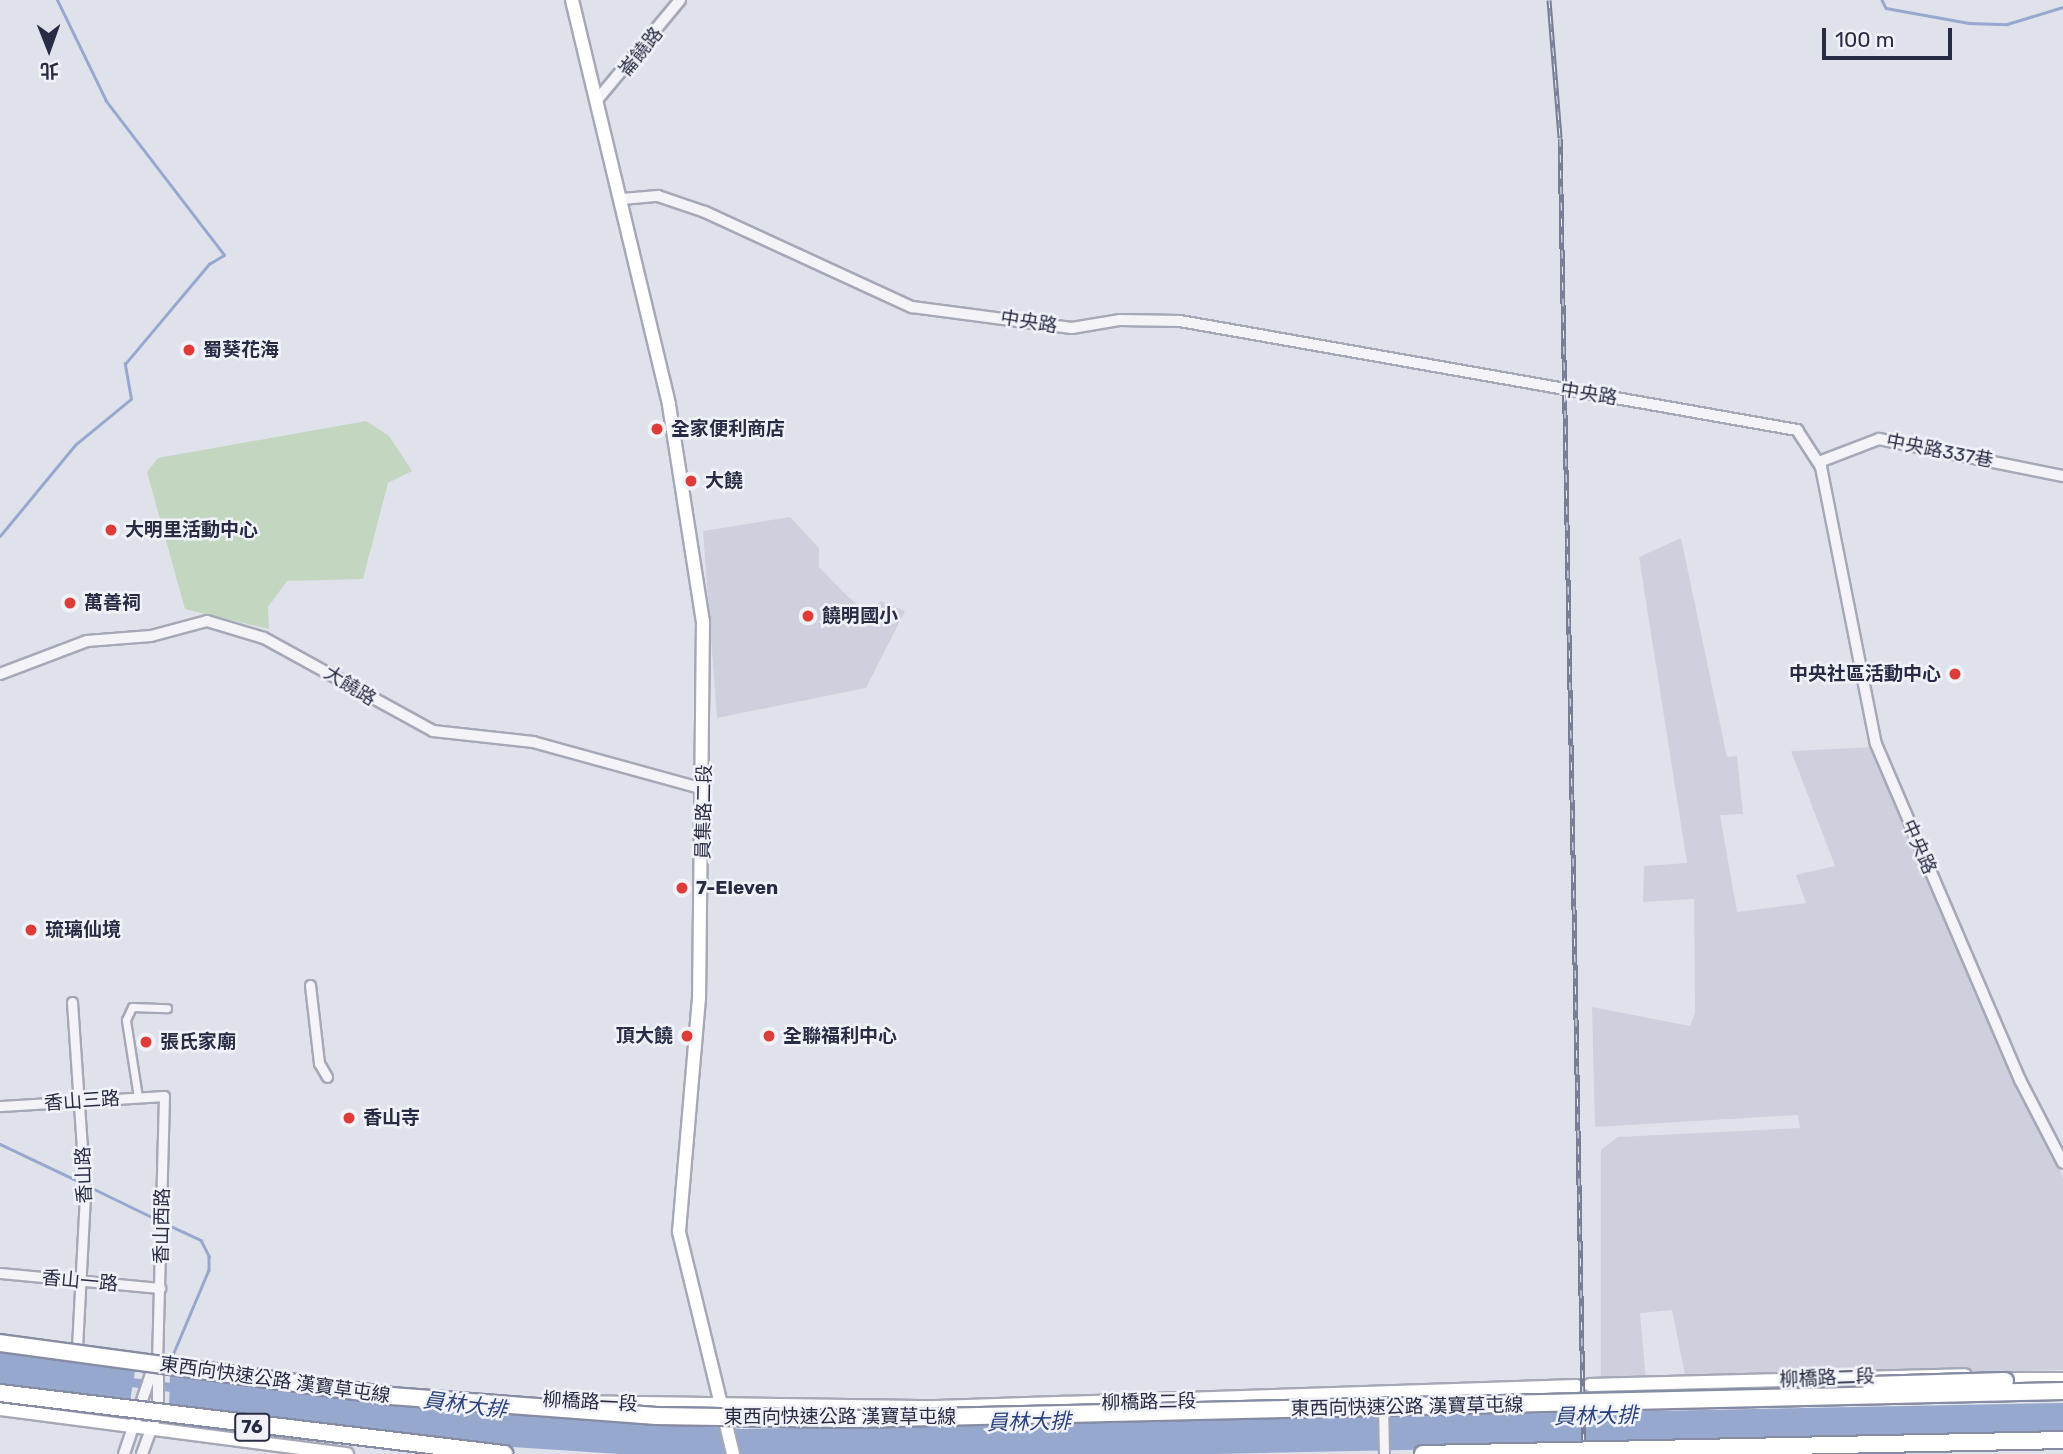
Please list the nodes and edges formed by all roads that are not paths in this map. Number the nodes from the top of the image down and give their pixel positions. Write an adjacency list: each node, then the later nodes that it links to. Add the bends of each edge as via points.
1 (572, 0): 3 (main road, 員集路二段)
2 (680, 0): 3 (street, 崙饒路)
3 (597, 100): 4 (main road, 員集路二段)
4 (622, 199): 5 (street, 中央路, via 658,196 705,212 912,307 1072,328 1120,320 1180,321 1322,344 1784,425 1808,441); 8 (main road, 員集路二段, via 695,563 703,621)
5 (1819, 461): 6 (street, 中央路337巷, via 1879,439); 17 (street, 中央路, via 1876,744 2020,1080)
6 (2063, 476)
7 (0, 674): 8 (street, 大饒路, via 87,641 151,636 207,621 264,638 433,731 533,742)
8 (704, 789): 31 (main road, 員集路二段, via 698,1022 679,1232)
9 (310, 985): 12 (street, via 319,1063)
10 (72, 1002): 15 (street, 香山路)
11 (167, 1008): 14 (street, via 132,1007 126,1020)
12 (327, 1077)
13 (164, 1096): 14 (street, 香山三路); 20 (street, 香山西路)
14 (138, 1097): 15 (street, 香山三路)
15 (80, 1101): 16 (street, 香山三路); 19 (street, 香山路)
16 (0, 1106)
17 (2063, 1164)
18 (0, 1273): 19 (street, 香山一路)
19 (81, 1281): 20 (street, 香山一路); 23 (street, 香山路)
20 (160, 1288): 24 (street, 香山西路)
21 (0, 1337): 23 (main road, 柳橋路一段)
22 (0, 1343): 30 (highway, 東西向快速公路 漢寶草屯線, bridge, via 391,1396 631,1415 850,1419)
23 (78, 1349): 24 (main road, 柳橋路一段)
24 (157, 1357): 31 (main road, 柳橋路一段, via 405,1390); 33 (street, via 148,1369); 34 (street, via 162,1371)
25 (2063, 1379): 26 (main road, 柳橋路二段); 30 (highway, bridge, via 1433,1398)
26 (1590, 1385)
27 (1577, 1386): 30 (main road, 柳橋路二段)
28 (2063, 1391): 30 (highway, 東西向快速公路 漢寶草屯線, bridge)
29 (0, 1393): 40 (highway, 76, bridge)
30 (1386, 1405): 31 (main road, 柳橋路二段); 36 (street)
31 (721, 1407): 41 (main road, 員集路二段)
32 (0, 1409): 33 (main road)
33 (137, 1428): 34 (main road); 37 (street)
34 (154, 1431): 38 (street); 39 (main road)
35 (2063, 1440): 43 (highway, bridge)
36 (1384, 1453)
37 (124, 1454)
38 (142, 1454)
39 (347, 1454)
40 (504, 1454)
41 (733, 1454)
42 (1423, 1454): 43 (highway, bridge)
43 (1429, 1454)

